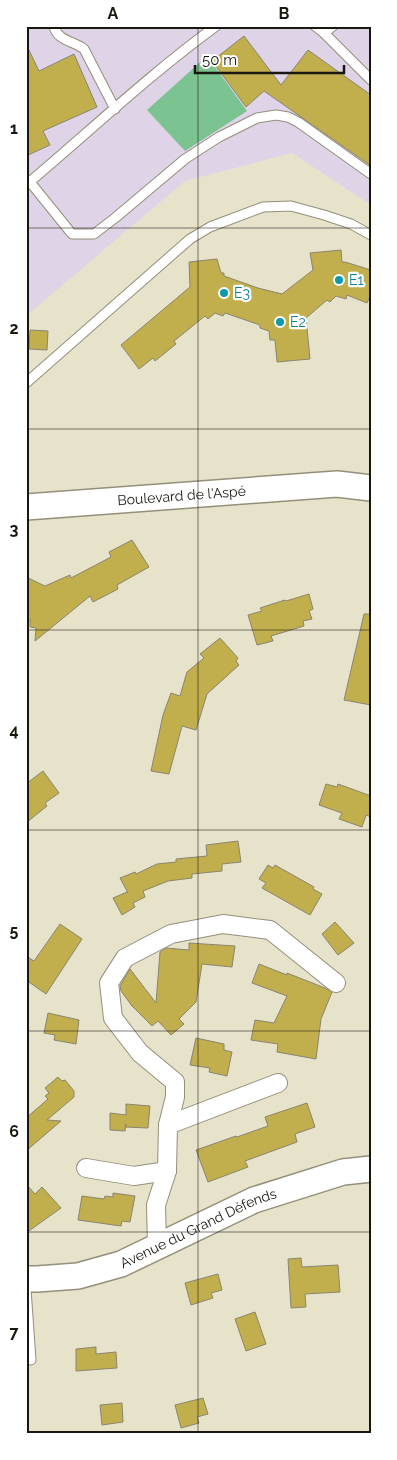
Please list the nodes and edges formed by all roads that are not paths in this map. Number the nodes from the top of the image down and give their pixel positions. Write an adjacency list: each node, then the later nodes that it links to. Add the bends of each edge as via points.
1 (54, 26): 7 (lane, via 61,38 84,49)
2 (216, 26): 7 (lane)
3 (315, 26): 5 (lane)
4 (333, 26): 5 (lane)
5 (324, 33): 6 (lane)
6 (371, 80)
7 (115, 109): 9 (lane)
8 (371, 174): 9 (lane, via 298,122 276,115 257,118 185,158 94,234 72,234)
9 (28, 183)
10 (371, 236): 11 (lane, via 351,224 291,206 263,207 210,228 190,239)
11 (26, 383)
12 (371, 471): 13 (street, Boulevard de l'Aspé)
13 (337, 484): 14 (street, Boulevard de l'Aspé); 15 (street, Boulevard de l'Aspé)
14 (371, 488)
15 (26, 507)
16 (336, 983): 18 (street, via 270,930 223,924 171,934 126,958 109,983 113,1018 140,1053 175,1082)
17 (278, 1083): 18 (street)
18 (168, 1125): 21 (street)
19 (86, 1168): 21 (street, via 134,1176)
20 (371, 1169): 22 (street, Avenue du Grand Défends, via 343,1172 254,1200)
21 (167, 1171): 22 (street, via 156,1205)
22 (157, 1247): 23 (street, Avenue du Grand Défends, via 121,1264 78,1276)
23 (26, 1279)
24 (26, 1289): 25 (lane)
25 (27, 1317): 26 (lane)
26 (28, 1349): 27 (lane)
27 (31, 1360)

